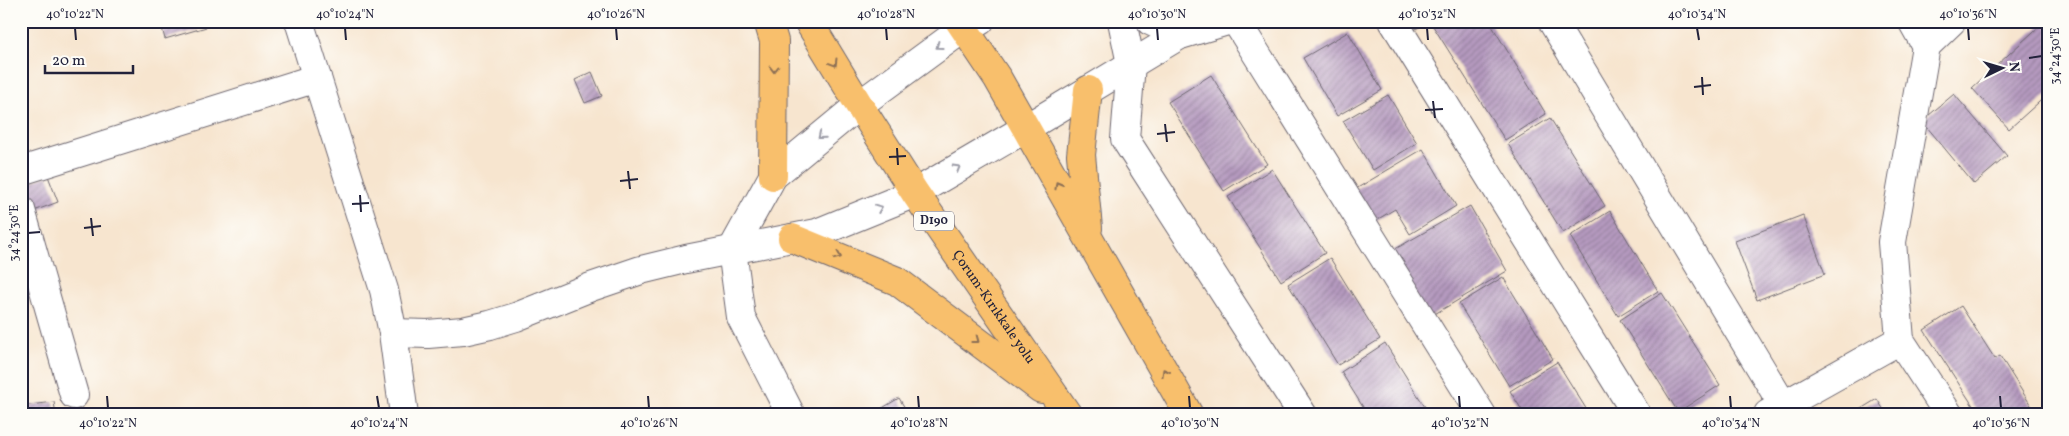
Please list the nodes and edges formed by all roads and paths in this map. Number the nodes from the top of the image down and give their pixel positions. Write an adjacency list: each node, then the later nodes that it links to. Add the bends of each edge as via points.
1 (299, 21): 16 (street)
2 (768, 21): 21 (highway, one-way to 21, via 774,41)
3 (808, 21): 18 (highway, Çorum-Kırıkkale yolu / D190, one-way to 18)
4 (1122, 21): 15 (street)
5 (1150, 21): 13 (street)
6 (1227, 21): 13 (street)
7 (1236, 21): 36 (street)
8 (1393, 21): 37 (street)
9 (1552, 21): 31 (street)
10 (1912, 21): 14 (street)
11 (1952, 21): 14 (street)
12 (968, 24): 18 (street, one-way to 18); 19 (highway)
13 (1180, 35): 15 (street)
14 (1926, 46): 28 (street, via 1892,242)
15 (1131, 64): 17 (street); 35 (street, via 1125,139)
16 (317, 78): 20 (street); 27 (street, via 384,290)
17 (1088, 90): 19 (street); 25 (highway, via 1080,155)
18 (859, 105): 21 (street, one-way to 21); 22 (highway, Çorum-Kırıkkale yolu / D190)
19 (1026, 128): 22 (street, one-way to 19); 25 (highway, one-way to 19)
20 (21, 171)
21 (773, 176): 26 (street)
22 (915, 193): 24 (street, one-way to 22, via 817,233); 30 (highway, Çorum-Kırıkkale yolu / D190)
23 (21, 210): 29 (street)
24 (792, 238): 26 (street); 30 (highway, one-way to 30, via 897,281)
25 (1089, 239): 34 (highway, one-way to 25)
26 (732, 250): 27 (street, via 641,270 490,325 428,334); 33 (street, via 741,317)
27 (393, 333): 32 (street)
28 (1900, 340): 31 (street); 38 (street)
29 (74, 395)
30 (1064, 409)
31 (1780, 411)
32 (404, 415)
33 (791, 415)
34 (1189, 415)
35 (1303, 415)
36 (1482, 415)
37 (1637, 415)
38 (1949, 415)

